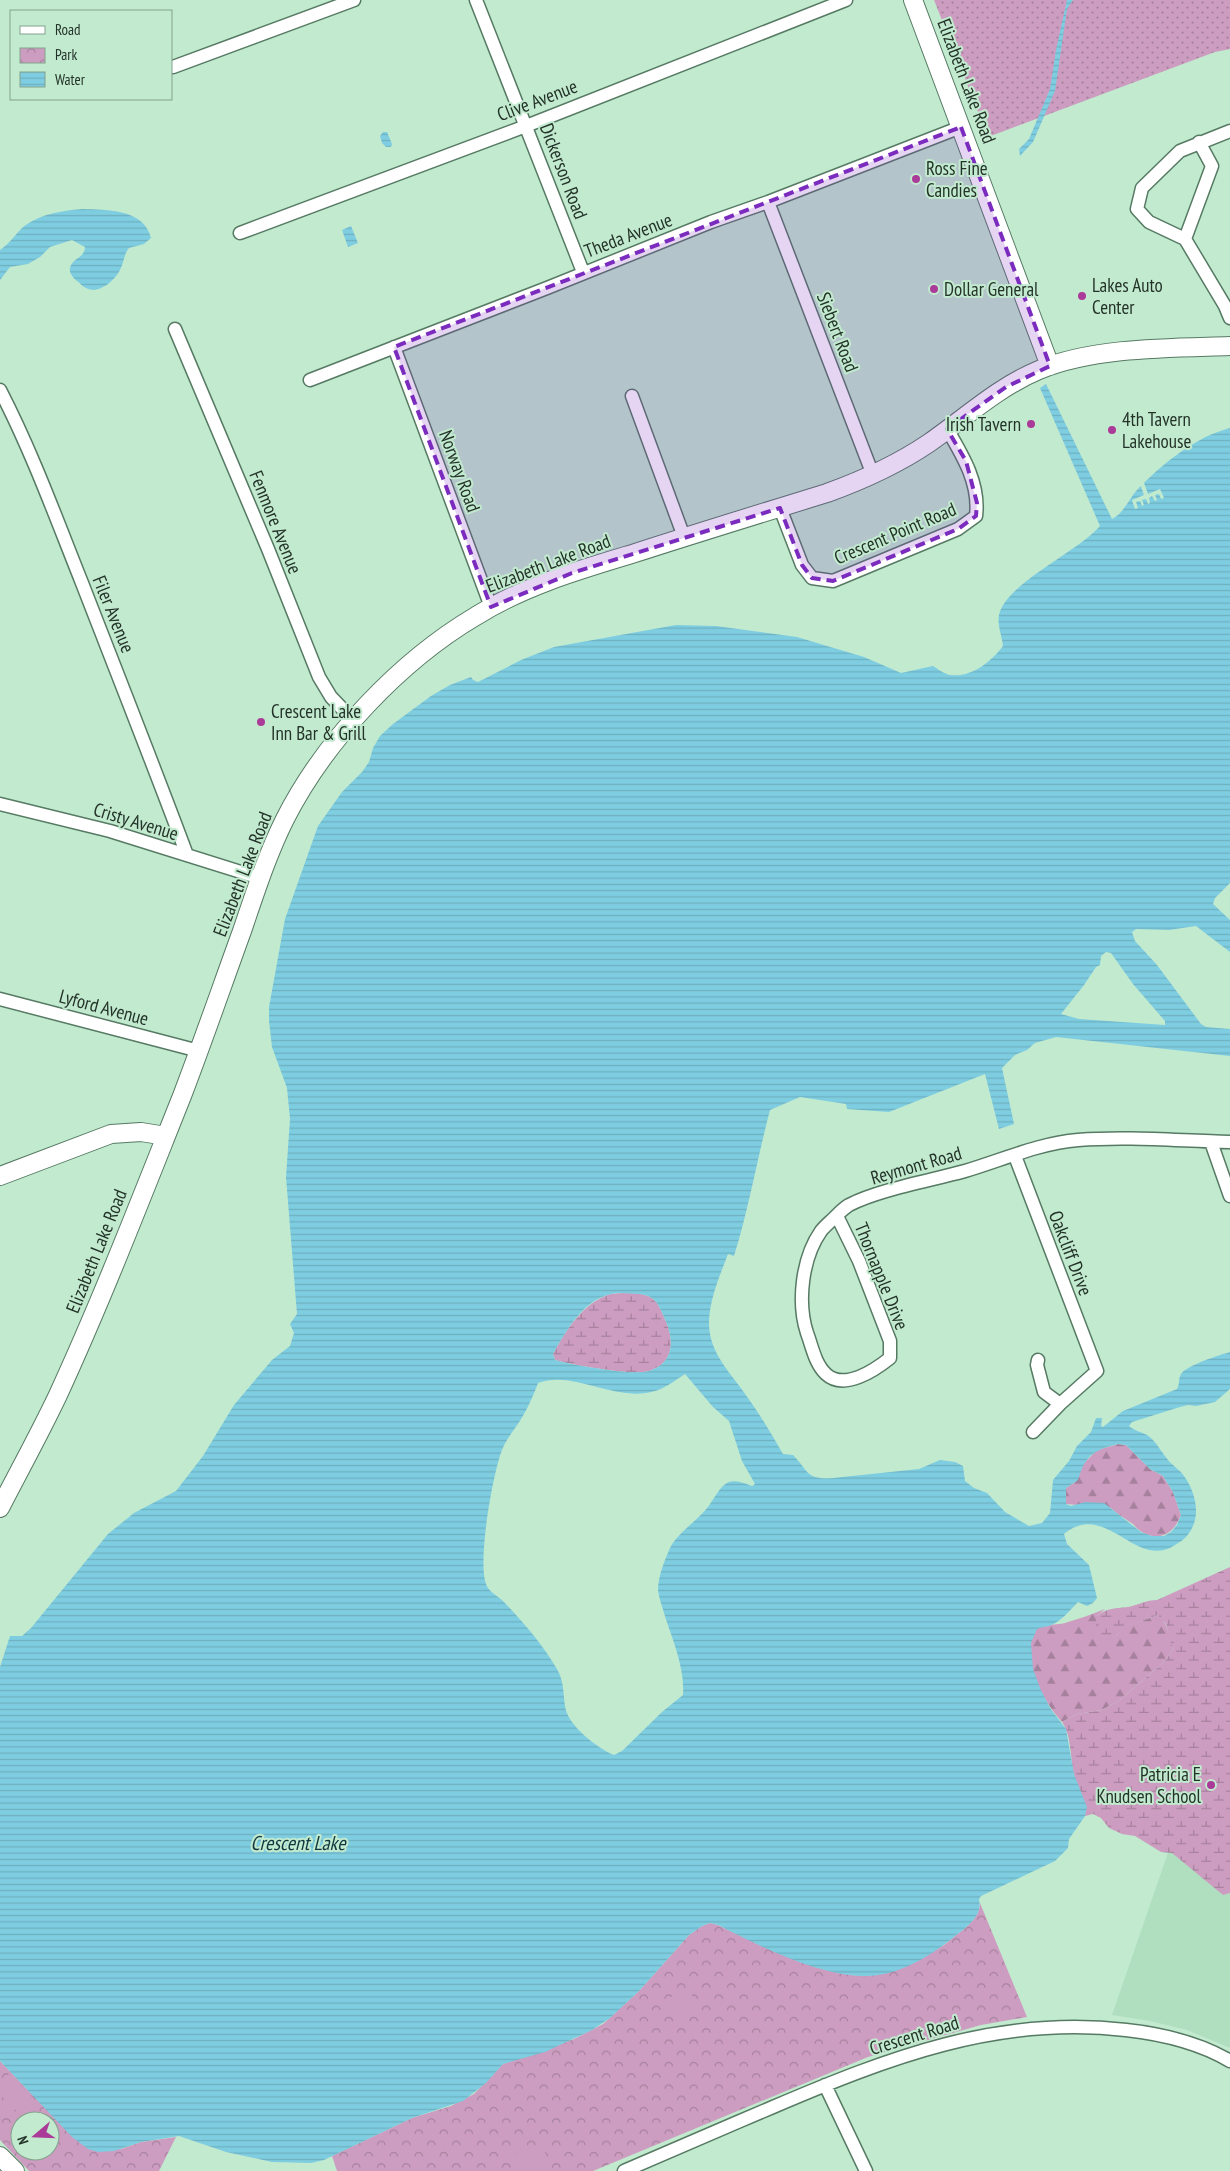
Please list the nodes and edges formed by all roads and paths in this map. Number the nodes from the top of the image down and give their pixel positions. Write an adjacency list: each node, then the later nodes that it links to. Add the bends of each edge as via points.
1 (354, 0): 5 (street)
2 (476, 0): 6 (street, Dickerson Road)
3 (846, 0): 6 (street, Clive Avenue)
4 (913, 0): 7 (street, Elizabeth Lake Road)
5 (173, 67)
6 (526, 126): 11 (street, Clive Avenue); 13 (street, Dickerson Road)
7 (962, 126): 10 (street, Theda Avenue); 18 (street, Elizabeth Lake Road)
8 (1230, 131): 9 (street)
9 (1199, 142): 12 (street, via 1212,166); 12 (street, via 1180,151 1142,188 1137,209 1149,222)
10 (768, 202): 13 (street, Theda Avenue); 23 (street, Siebert Road)
11 (240, 233)
12 (1185, 239): 14 (street)
13 (583, 272): 17 (street, Theda Avenue)
14 (1230, 318)
15 (175, 329): 27 (street, Fenmore Avenue, via 319,677 331,697)
16 (1230, 346): 18 (street, via 1140,350 1078,358)
17 (394, 348): 19 (street, Theda Avenue); 26 (street, Norway Road)
18 (1050, 366): 22 (street, Elizabeth Lake Road, via 1006,387)
19 (310, 380)
20 (0, 390): 29 (street, Filer Avenue, via 32,458)
21 (632, 396): 25 (street)
22 (948, 429): 23 (street, Elizabeth Lake Road); 24 (street, Crescent Point Road, via 966,462 978,503 976,516 958,529 833,580 812,578 802,565)
23 (873, 475): 24 (street, Elizabeth Lake Road)
24 (780, 508): 25 (street, Elizabeth Lake Road)
25 (684, 537): 26 (street, Elizabeth Lake Road, via 557,578)
26 (490, 607): 27 (street, Elizabeth Lake Road, via 422,655)
27 (354, 721): 30 (street, Elizabeth Lake Road, via 298,797)
28 (0, 804): 29 (street, Cristy Avenue, via 110,831)
29 (187, 855): 30 (street, Cristy Avenue)
30 (260, 878): 32 (street, Elizabeth Lake Road)
31 (0, 998): 32 (street, Lyford Avenue)
32 (199, 1051): 33 (street, Elizabeth Lake Road)
33 (166, 1136): 37 (street, via 141,1132 106,1136); 44 (street, Elizabeth Lake Road, via 69,1370)
34 (1211, 1142): 35 (street, Reymont Road); 36 (street, Reymont Road, via 1116,1138 1077,1140 1050,1144); 38 (street)
35 (1230, 1142)
36 (1015, 1156): 39 (street, Reymont Road, via 873,1196 847,1206); 42 (street, Oakcliff Drive, via 1097,1371)
37 (0, 1176)
38 (1230, 1196)
39 (837, 1216): 41 (street, Thornapple Drive, via 859,1261 890,1341 890,1358); 41 (street, Reymont Road, via 821,1230 806,1265 801,1297 805,1327 816,1360 826,1375 840,1380)
40 (1038, 1360): 42 (street, via 1044,1392)
41 (872, 1371)
42 (1060, 1404): 43 (street)
43 (1033, 1432)
44 (0, 1508)
45 (1230, 2061): 46 (street, Crescent Road, via 1180,2039 1141,2032 1077,2026 1037,2027 943,2044)
46 (825, 2085): 49 (street, Crescent Road); 50 (street)
47 (0, 2156): 48 (street)
48 (15, 2171)
49 (624, 2171)
50 (866, 2171)

